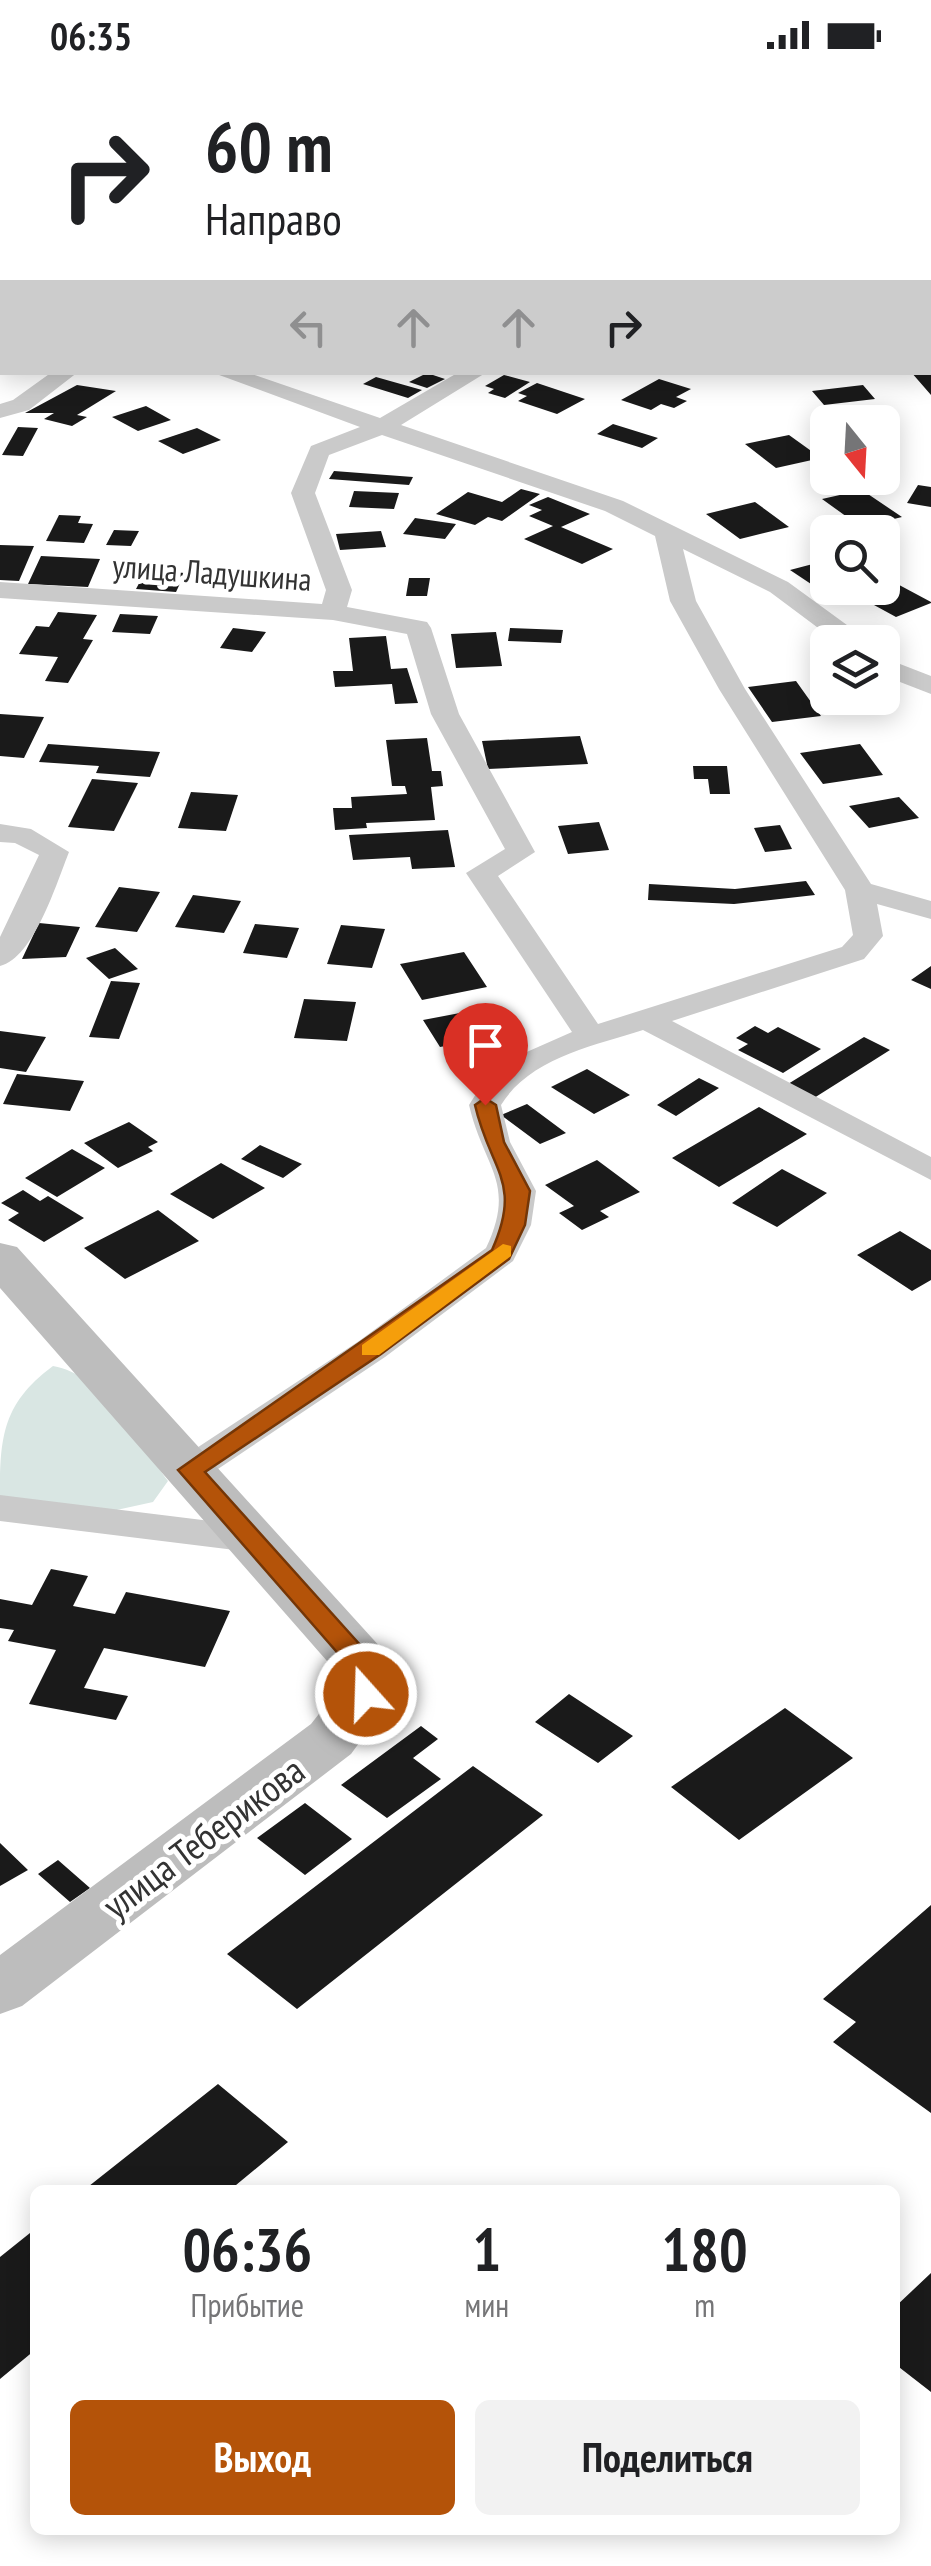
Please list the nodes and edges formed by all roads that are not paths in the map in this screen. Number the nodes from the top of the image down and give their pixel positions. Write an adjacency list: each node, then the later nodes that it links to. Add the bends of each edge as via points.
1 (63, 375): 4 (street, via 22,405)
2 (231, 375): 5 (street)
3 (471, 375): 5 (street)
4 (0, 410)
5 (383, 426): 6 (street, via 577,492); 8 (street, via 319,451 303,493 339,590)
6 (666, 532): 9 (street, via 779,587); 13 (street, via 683,600)
7 (0, 590): 8 (street, улица Ладушкина)
8 (333, 612): 17 (street, улица Ладушкина, via 418,628 445,714 522,852 481,873)
9 (830, 625)
10 (900, 673): 11 (street)
11 (931, 686)
12 (0, 833): 15 (street, via 21,835 54,852 24,927)
13 (860, 890): 14 (street); 16 (street, via 868,936 853,953)
14 (931, 910)
15 (0, 957)
16 (645, 1019): 17 (street); 18 (street)
17 (591, 1037): 20 (street, via 504,1074 485,1105 494,1142 519,1191 502,1254)
18 (931, 1170)
19 (0, 1258): 20 (street, улица Теберикова)
20 (190, 1470): 22 (street, улица Теберикова)
21 (0, 1508): 22 (street)
22 (251, 1539): 23 (street, улица Теберикова, via 362,1663 366,1694 318,1750)
23 (0, 1989)

